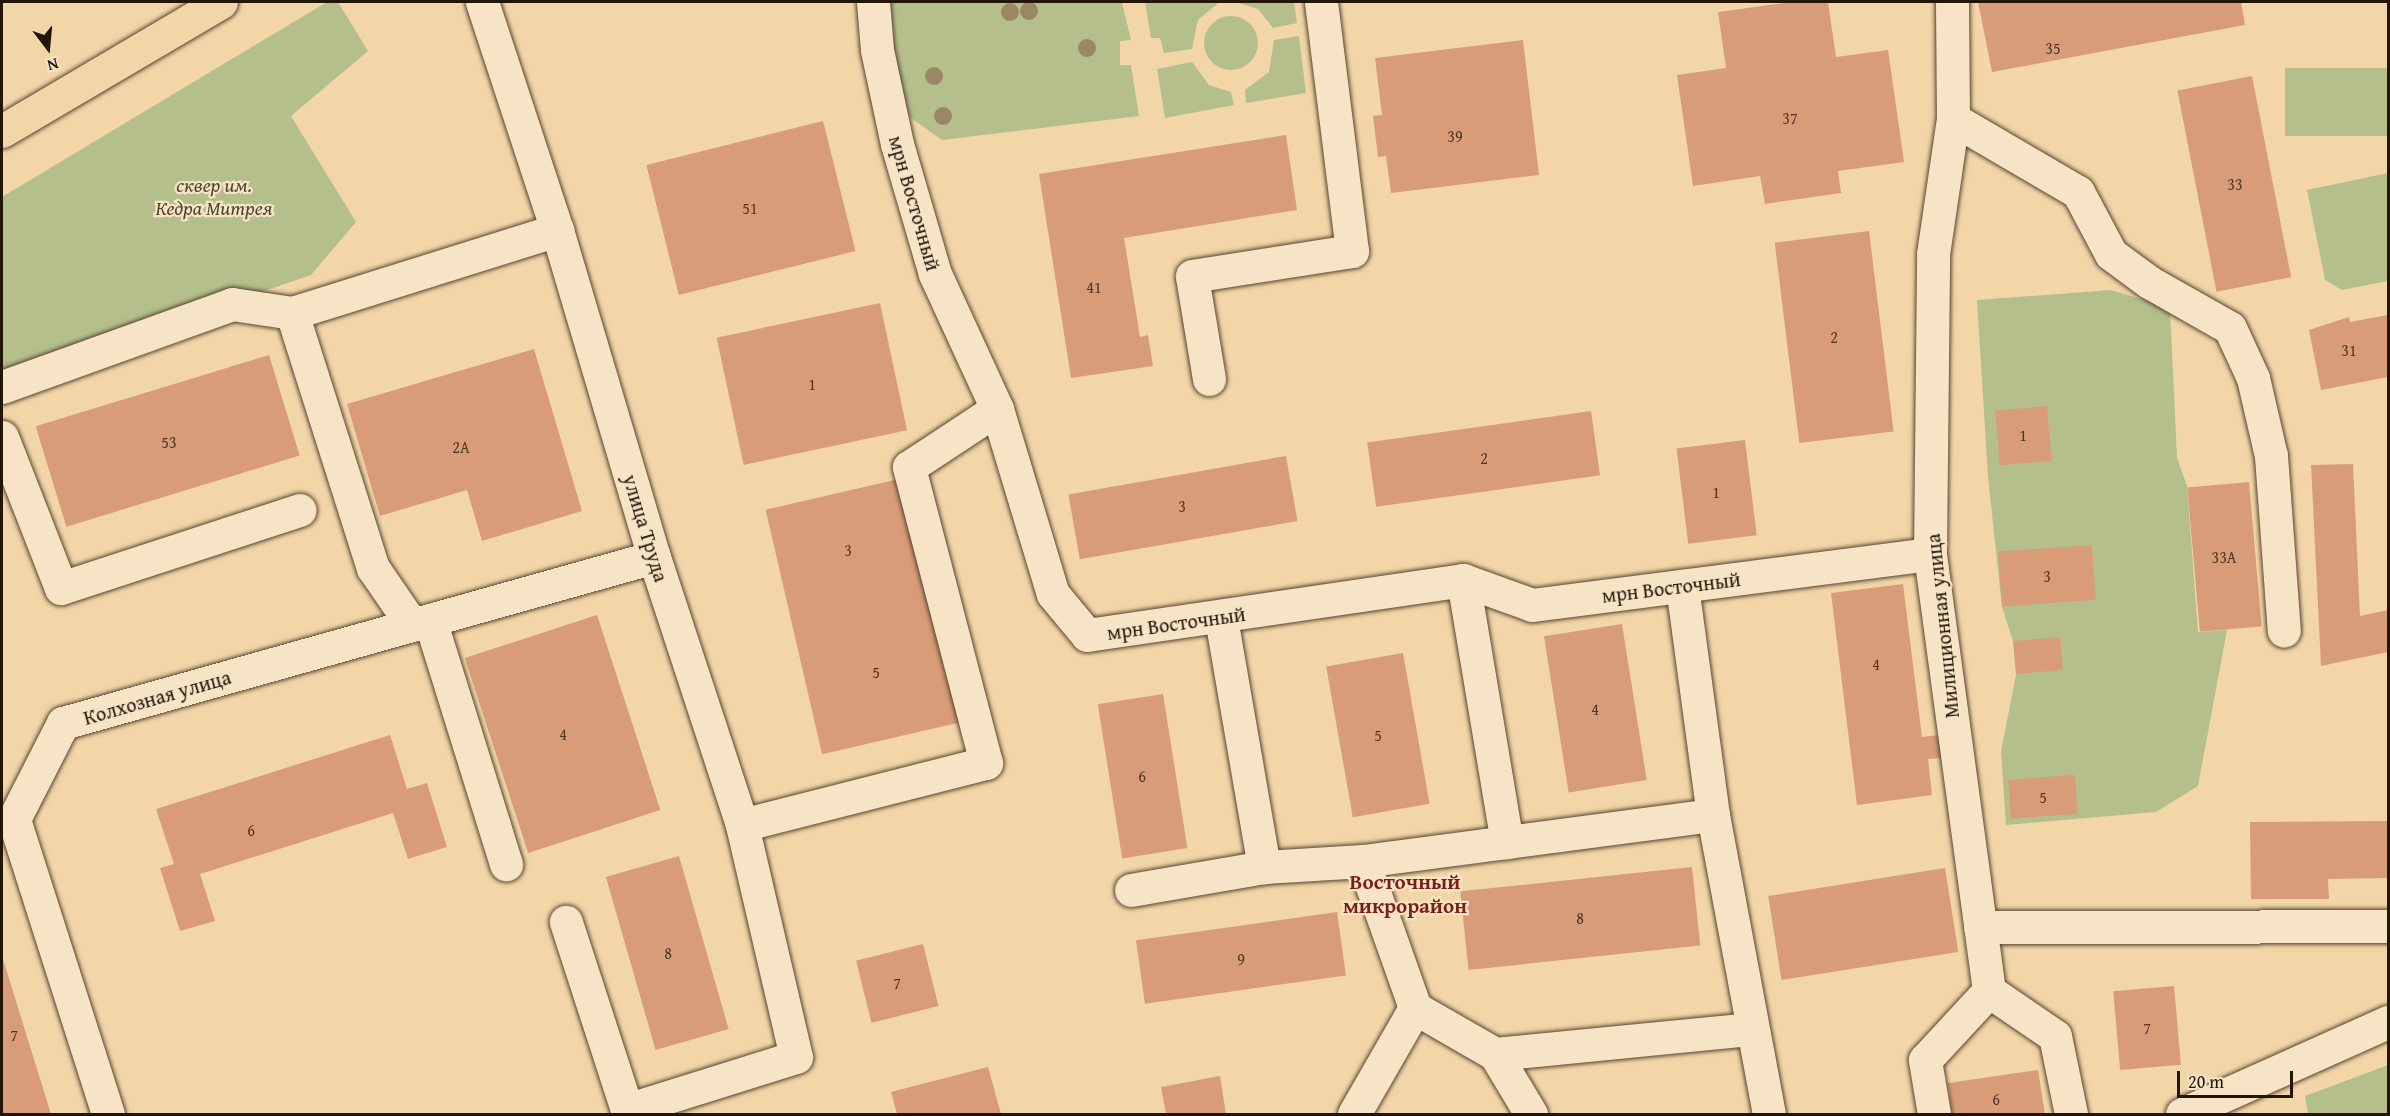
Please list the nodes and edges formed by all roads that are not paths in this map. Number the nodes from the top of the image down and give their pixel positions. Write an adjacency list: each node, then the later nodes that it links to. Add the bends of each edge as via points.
1 (221, 2): 7 (main road)
2 (482, 2): 8 (street, улица Труда)
3 (873, 2): 12 (street, мрн Восточный, via 877,50 897,144 935,274)
4 (1321, 2): 10 (street, via 1352,251 1192,276)
5 (1952, 2): 6 (street, Милиционная улица)
6 (1953, 119): 15 (street, Милиционная улица, via 1933,254); 21 (street, via 2078,192 2111,254 2149,282 2230,328 2253,378 2271,456)
7 (2, 131)
8 (557, 230): 9 (street); 16 (street, улица Труда)
9 (292, 314): 11 (street, via 232,304); 20 (street, via 374,568)
10 (1209, 379)
11 (2, 387)
12 (997, 409): 19 (street, мрн Восточный, via 1053,594 1087,635); 24 (street, via 909,467 987,763)
13 (2, 437): 14 (street, via 61,588)
14 (300, 510)
15 (1930, 554): 18 (street, мрн Восточный); 32 (street, Милиционная улица)
16 (654, 557): 20 (street, Колхозная улица); 24 (street, улица Труда)
17 (1463, 580): 18 (street, мрн Восточный, via 1532,604); 19 (street, мрн Восточный); 25 (street)
18 (1682, 586): 22 (street)
19 (1221, 618): 28 (street)
20 (421, 622): 23 (street, Колхозная улица, via 63,723); 27 (street)
21 (2284, 631)
22 (1713, 815): 25 (street); 36 (street)
23 (8, 821): 38 (street, Колхозная улица)
24 (742, 825): 30 (street, улица Труда, via 796,1058 627,1110)
25 (1507, 842): 26 (street)
26 (1363, 861): 28 (street); 34 (street)
27 (506, 864)
28 (1264, 867): 29 (street)
29 (1131, 890)
30 (566, 922)
31 (2388, 926): 32 (street)
32 (1980, 927): 33 (street, Милиционная улица)
33 (1989, 991): 42 (street, via 1925,1060); 43 (street, via 2055,1036)
34 (1415, 1008): 37 (street); 39 (street)
35 (2388, 1022): 44 (street)
36 (1752, 1029): 37 (street); 41 (street)
37 (1495, 1054): 40 (street)
38 (108, 1114)
39 (1354, 1114)
40 (1531, 1114)
41 (1768, 1114)
42 (1934, 1114)
43 (2071, 1114)
44 (2182, 1114)

